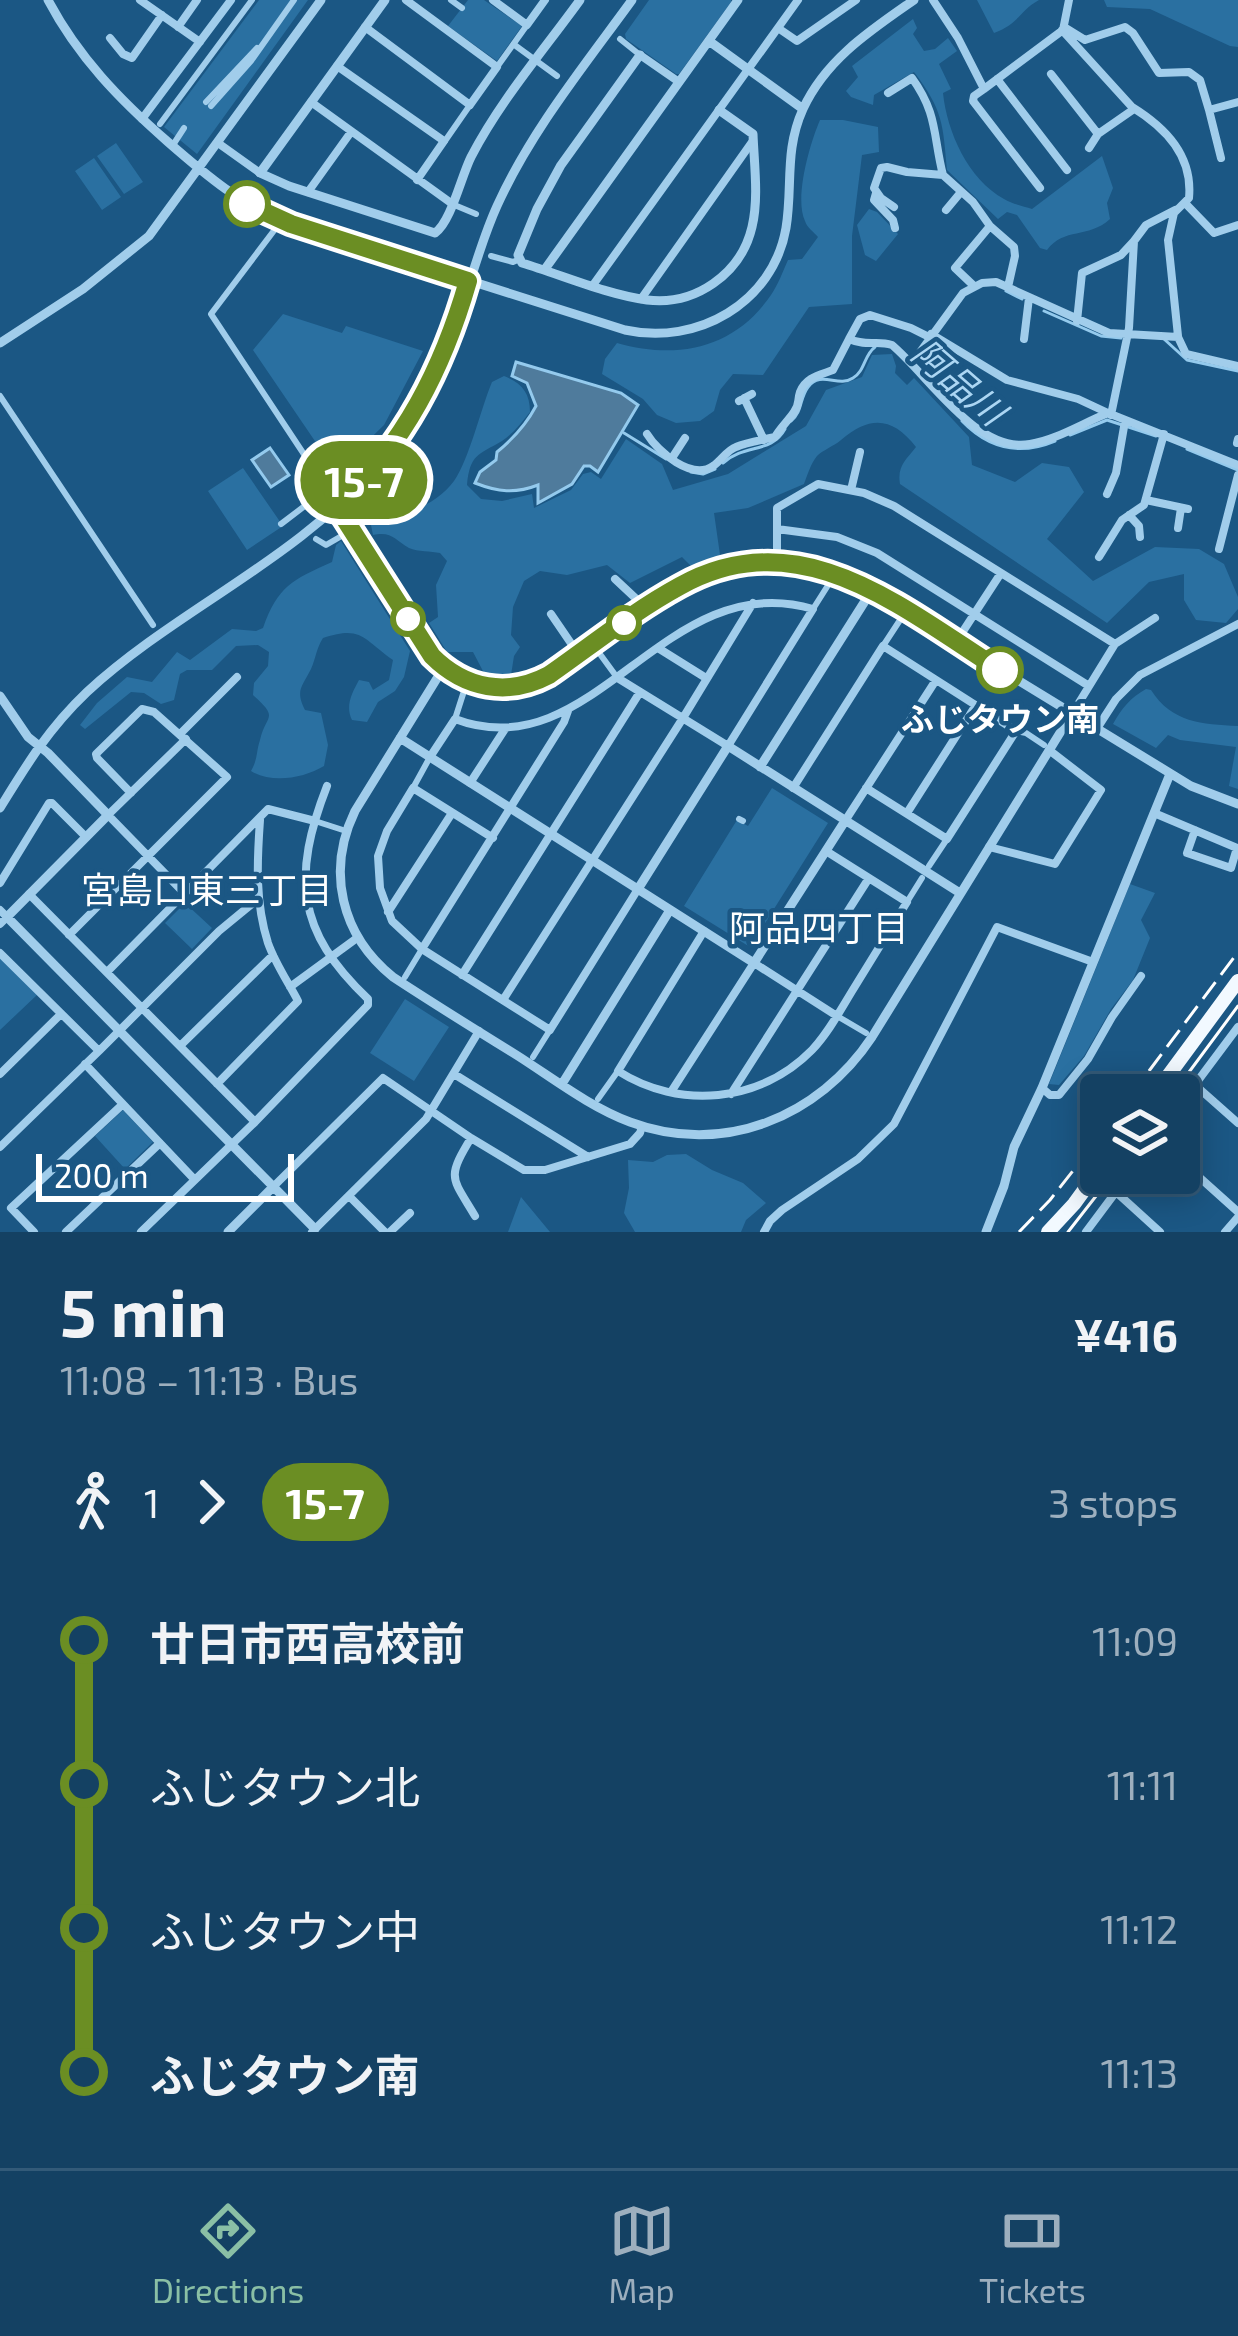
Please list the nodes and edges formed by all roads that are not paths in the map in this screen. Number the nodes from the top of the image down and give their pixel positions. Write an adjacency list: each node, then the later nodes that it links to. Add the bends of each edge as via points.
1 (48, 0): 53 (street, via 91,66)
2 (140, 0): 22 (street)
3 (197, 0): 24 (street)
4 (231, 0): 31 (street)
5 (252, 0): 33 (street)
6 (294, 0): 47 (street)
7 (321, 0): 60 (street)
8 (385, 0): 25 (street)
9 (406, 0): 37 (street)
10 (451, 0): 21 (street)
11 (493, 0): 23 (street)
12 (545, 0): 23 (street)
13 (580, 0): 35 (street)
14 (632, 0): 86 (street, via 518,164)
15 (738, 0): 30 (street)
16 (798, 0): 26 (street)
17 (856, 0): 26 (street, via 797,41)
18 (914, 0): 49 (street, via 850,46)
19 (932, 0): 43 (street)
20 (1070, 0): 27 (street)
21 (462, 8)
22 (162, 15): 24 (street); 28 (street, via 132,58)
23 (527, 26): 32 (street)
24 (178, 27): 31 (street)
25 (365, 27): 36 (street); 48 (street)
26 (778, 28): 38 (street)
27 (1063, 29): 41 (street); 50 (street); 52 (street, via 1084,40 1129,29 1159,73 1189,72 1200,80)
28 (110, 38)
29 (620, 39): 34 (street)
30 (709, 41): 38 (street); 42 (street)
31 (199, 44): 33 (street); 53 (street)
32 (515, 46): 35 (street); 37 (street)
33 (211, 56): 54 (street)
34 (640, 56): 42 (street); 84 (street, via 561,165)
35 (536, 61): 40 (street); 73 (street, via 482,138)
36 (337, 66): 46 (street); 58 (street)
37 (497, 67): 48 (street)
38 (748, 69): 49 (street); 51 (street)
39 (1051, 74): 57 (street)
40 (557, 76)
41 (997, 79): 43 (street); 65 (street)
42 (680, 82): 85 (street)
43 (984, 88): 69 (street, via 973,101)
44 (888, 93): 67 (street, via 912,78 924,94)
45 (1238, 102): 52 (street)
46 (311, 103): 56 (street); 66 (street)
47 (208, 104)
48 (470, 105): 58 (street)
49 (803, 109): 86 (street, via 775,261 745,302 712,322 638,333)
50 (1134, 109): 57 (street); 75 (street, via 1179,148 1190,184)
51 (719, 110): 59 (street); 87 (street)
52 (1209, 110): 63 (street)
53 (142, 119): 61 (street)
54 (160, 124)
55 (184, 128): 61 (street)
56 (351, 132): 68 (street); 71 (street)
57 (1098, 134): 62 (street)
58 (444, 141): 68 (street)
59 (753, 141): 90 (street); 90 (street, via 754,215 738,259 691,295)
60 (218, 143): 64 (street); 66 (street)
61 (172, 146): 64 (street)
62 (1089, 148)
63 (1221, 158)
64 (199, 170): 78 (street); 98 (street, via 135,250)
65 (1067, 170)
66 (260, 173): 71 (street)
67 (943, 175): 70 (street); 72 (street, via 884,167)
68 (416, 180): 73 (street)
69 (1040, 188)
70 (961, 192): 76 (street); 80 (street)
71 (308, 193): 73 (street, via 435,233)
72 (876, 193): 74 (street); 81 (street)
73 (451, 203): 77 (street)
74 (894, 206)
75 (1181, 207): 79 (street, via 1214,233); 82 (street); 95 (street, via 1167,247)
76 (946, 210)
77 (476, 214)
78 (282, 220): 86 (street); 118 (street, via 211,314 328,490)
79 (1238, 225)
80 (990, 226): 88 (street, via 955,268); 89 (street, via 1015,252)
81 (895, 228)
82 (1134, 241): 92 (street, via 1082,273); 94 (street)
83 (491, 256): 84 (street)
84 (520, 259): 85 (street)
85 (544, 269): 87 (street)
86 (468, 281): 116 (street, via 418,407)
87 (593, 285): 90 (street)
88 (974, 286): 89 (street); 93 (street)
89 (1008, 286): 91 (street)
90 (641, 299)
91 (1028, 301): 92 (street); 97 (street)
92 (1077, 321): 94 (street)
93 (930, 335): 96 (street, via 870,315); 99 (street); 103 (street, via 1007,380)
94 (1126, 336): 95 (street); 103 (street)
95 (1178, 337): 100 (street, via 1186,355)
96 (849, 339): 99 (street, via 885,343); 108 (street, via 836,367 805,383 796,410)
97 (1024, 339)
98 (0, 343)
99 (912, 363): 103 (street, via 974,427 1001,443 1034,444)
100 (1238, 366)
101 (0, 396): 139 (street)
102 (745, 398): 108 (street)
103 (1110, 414): 104 (street)
104 (1126, 420): 107 (street); 114 (street)
105 (647, 434): 110 (street)
106 (685, 438): 110 (street)
107 (1163, 438): 111 (street); 115 (street)
108 (764, 440): 110 (street, via 734,447 703,471)
109 (860, 452): 113 (street)
110 (672, 458)
111 (1238, 465)
112 (1238, 475): 124 (street)
113 (851, 490): 120 (street, via 812,486 776,508); 127 (street, via 894,506)
114 (1107, 494)
115 (1146, 500): 117 (street); 119 (street, via 1185,509)
116 (337, 507): 146 (street); 165 (street, via 105,676)
117 (1129, 515): 122 (street); 125 (street)
118 (281, 524)
119 (1178, 528)
120 (777, 529): 126 (street); 134 (street, via 864,547)
121 (345, 533): 123 (street, via 326,545)
122 (1140, 536)
123 (316, 539)
124 (1220, 548)
125 (1099, 557)
126 (777, 562): 130 (street); 132 (street, via 705,574)
127 (1001, 573): 134 (street); 141 (street)
128 (615, 579): 132 (street)
129 (832, 579): 133 (street)
130 (872, 590): 140 (street); 169 (street)
131 (753, 603): 133 (street); 143 (street, via 706,617); 149 (street)
132 (646, 608): 145 (street)
133 (813, 609): 166 (street)
134 (975, 613): 140 (street); 151 (street)
135 (551, 614): 145 (street)
136 (902, 616): 142 (street)
137 (1155, 618): 141 (street)
138 (1238, 623): 161 (street, via 1140,675)
139 (153, 625)
140 (956, 642): 157 (street)
141 (1115, 644): 151 (street)
142 (883, 646): 150 (street); 174 (street)
143 (658, 648): 147 (street); 149 (street)
144 (597, 650): 147 (street)
145 (579, 655): 146 (street, via 511,688 476,685)
146 (444, 668): 164 (street)
147 (616, 676): 153 (street); 156 (street)
148 (236, 677): 163 (street)
149 (706, 679): 158 (street)
150 (936, 680): 155 (street); 175 (street)
151 (1089, 686): 157 (street)
152 (465, 688): 159 (street)
153 (640, 692): 158 (street); 189 (street)
154 (0, 696): 165 (street)
155 (976, 705): 162 (street); 182 (street)
156 (568, 711): 160 (street); 179 (street)
157 (1072, 715): 161 (street); 167 (street)
158 (683, 718): 166 (street); 196 (street)
159 (455, 719): 160 (street); 168 (street)
160 (505, 728): 171 (street)
161 (1096, 730): 170 (street)
162 (1016, 731): 167 (street); 192 (street)
163 (183, 736): 176 (street); 176 (street, via 142,709 96,754); 195 (street, via 227,777)
164 (400, 738): 168 (street); 188 (street)
165 (38, 745): 178 (street); 183 (street)
166 (728, 746): 169 (street); 201 (street)
167 (1047, 748): 193 (street); 193 (street, via 1101,790 1055,863)
168 (430, 758): 171 (street); 173 (street)
169 (760, 767): 174 (street)
170 (1170, 773): 177 (street); 180 (street)
171 (470, 783): 179 (street)
172 (328, 785): 185 (street)
173 (413, 788): 181 (street); 208 (street, via 378,856)
174 (793, 788): 186 (street)
175 (866, 788): 182 (street); 186 (street)
176 (131, 793): 183 (street)
177 (1238, 804)
178 (1, 806)
179 (512, 809): 189 (street); 191 (street)
180 (1152, 812): 187 (street); 217 (street)
181 (452, 813): 191 (street); 208 (street)
182 (907, 813): 192 (street)
183 (108, 815): 190 (street); 195 (street)
184 (260, 820): 185 (street, via 268,809); 204 (street); 205 (street)
185 (316, 821): 188 (street); 216 (street, via 306,893)
186 (845, 821): 194 (street); 202 (street)
187 (1195, 830): 187 (street, via 1237,848 1231,868 1186,853)
188 (346, 831): 212 (street, via 340,888)
189 (552, 835): 196 (street); 220 (street)
190 (86, 838): 200 (street, via 49,803); 203 (street)
191 (493, 838): 213 (street)
192 (947, 839): 197 (street)
193 (989, 847): 202 (street)
194 (826, 850): 198 (street); 218 (street)
195 (148, 856): 204 (street); 211 (street)
196 (592, 860): 201 (street); 226 (street)
197 (929, 866)
198 (869, 878): 206 (street); 225 (street)
199 (922, 878): 206 (street)
200 (0, 883)
201 (638, 890): 207 (street); 230 (street)
202 (960, 893): 255 (street, via 860,1054 815,1099 737,1132)
203 (29, 894): 209 (street); 211 (street)
204 (184, 894): 219 (street)
205 (259, 898): 215 (street); 227 (street)
206 (907, 902): 229 (street)
207 (670, 910): 210 (street); 245 (street)
208 (388, 913): 213 (street)
209 (2, 917): 231 (street)
210 (704, 931): 218 (street); 239 (street)
211 (69, 935): 219 (street)
212 (357, 938): 216 (street); 232 (street, via 392,977)
213 (422, 949): 220 (street); 222 (street)
214 (0, 953): 228 (street)
215 (273, 956): 224 (street); 235 (street)
216 (330, 958): 224 (street); 253 (street, via 368,1005)
217 (1093, 962): 246 (street); 277 (street, via 997,927 894,1124)
218 (754, 963): 225 (street); 248 (street)
219 (106, 972): 227 (street)
220 (462, 975): 226 (street)
221 (1141, 976): 246 (street, via 1058,1095)
222 (405, 977)
223 (1238, 981): 242 (highway)
224 (290, 987): 244 (street, via 298,1001)
225 (797, 991): 229 (street); 249 (street)
226 (502, 1000): 230 (street)
227 (142, 1008): 231 (street); 235 (street)
228 (61, 1013): 236 (street); 240 (street)
229 (837, 1016): 234 (street); 249 (street, via 792,1067)
230 (550, 1030): 237 (street)
231 (119, 1031): 236 (street); 258 (street)
232 (479, 1031): 241 (street); 245 (street)
233 (1237, 1031): 243 (street)
234 (866, 1033)
235 (179, 1046): 244 (street)
236 (99, 1051): 238 (street)
237 (533, 1057)
238 (85, 1064): 251 (street); 259 (street)
239 (617, 1071): 248 (street); 250 (street)
240 (0, 1074)
241 (454, 1074): 252 (street); 260 (street)
242 (1169, 1074)
243 (1200, 1079)
244 (217, 1084): 253 (street)
245 (562, 1084): 255 (street)
246 (1042, 1088): 278 (street)
247 (1200, 1089): 254 (street)
248 (671, 1092): 249 (street)
249 (731, 1094)
250 (598, 1099)
251 (123, 1104): 257 (street); 273 (street, via 11,1208)
252 (431, 1111): 256 (street); 263 (street, via 383,1078); 267 (street)
253 (255, 1122): 258 (street)
254 (1238, 1123)
255 (642, 1126): 260 (street, via 630,1144)
256 (471, 1138): 260 (street, via 524,1170); 270 (street, via 453,1172)
257 (160, 1143): 261 (street); 274 (street)
258 (231, 1144): 261 (street); 263 (street)
259 (0, 1147)
260 (588, 1157)
261 (194, 1179): 275 (street)
262 (1200, 1179): 269 (street)
263 (273, 1187): 271 (street); 276 (street)
264 (1081, 1194): 279 (highway)
265 (1114, 1194): 280 (street)
266 (1118, 1194): 281 (street)
267 (349, 1196): 271 (street); 272 (street)
268 (410, 1213): 272 (street)
269 (1238, 1215): 282 (street)
270 (475, 1216)
271 (313, 1230)
272 (384, 1231)
273 (34, 1232)
274 (66, 1232)
275 (142, 1232)
276 (227, 1232)
277 (764, 1232)
278 (986, 1232)
279 (1048, 1232)
280 (1085, 1232)
281 (1160, 1232)
282 (1225, 1232)

